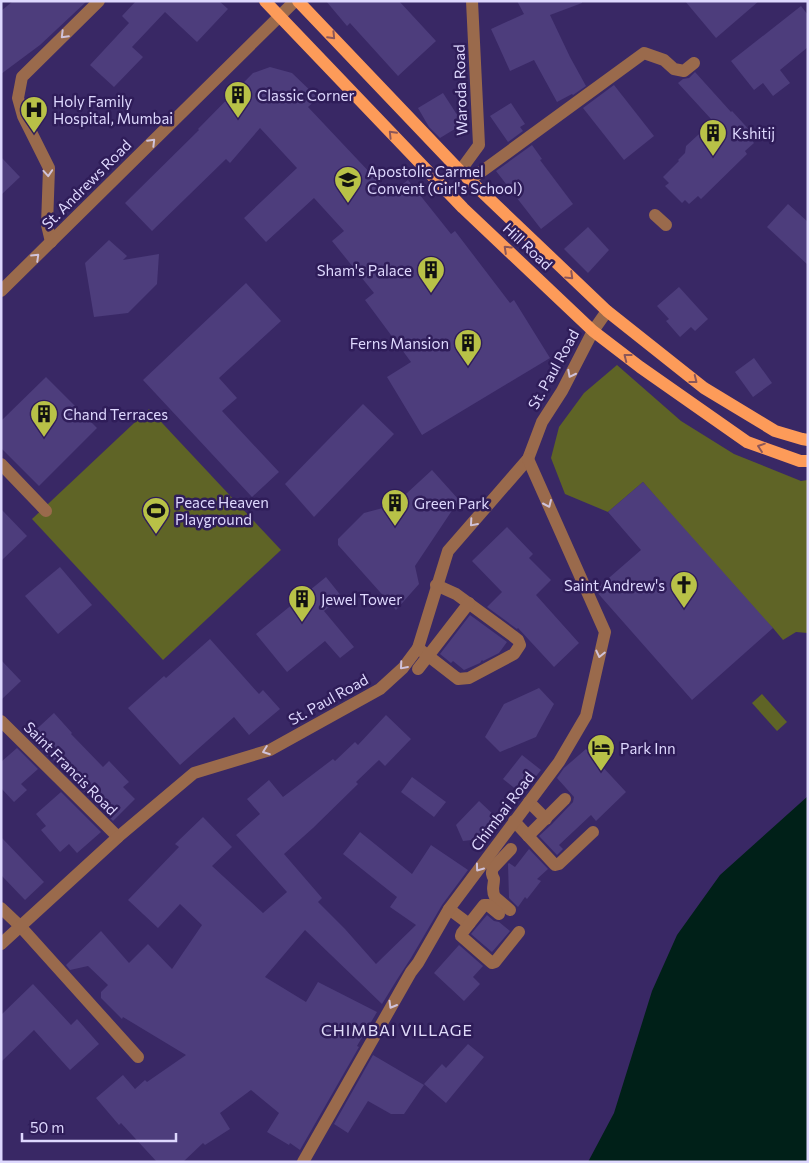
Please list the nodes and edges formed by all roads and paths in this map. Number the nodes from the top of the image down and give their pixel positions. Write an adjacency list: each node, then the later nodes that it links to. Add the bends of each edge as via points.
1 (99, 1): 10 (street, one-way to 10, via 22,77 18,98 23,116 49,168 47,225)
2 (265, 1): 5 (main road, Hill Road)
3 (296, 1): 5 (street, St. Andrews Road); 7 (main road, Hill Road, one-way to 7)
4 (472, 1): 7 (street, Waroda Road, via 479,145)
5 (279, 16): 10 (street, St. Andrews Road, one-way to 5); 13 (main road, Hill Road, one-way to 5, via 463,208)
6 (694, 63): 7 (street, via 684,71 674,69 664,60 644,53)
7 (465, 175): 12 (main road, Hill Road, one-way to 12)
8 (655, 215): 9 (street)
9 (666, 225)
10 (51, 242): 11 (street, St. Andrews Road, one-way to 10)
11 (1, 291)
12 (607, 311): 13 (street, St. Paul Road); 14 (main road, Hill Road, one-way to 14, via 704,388 775,431)
13 (593, 331): 15 (street, St. Paul Road, one-way to 15, via 542,422); 16 (main road, Hill Road, one-way to 13, via 747,442)
14 (808, 440)
15 (528, 460): 19 (street, St. Paul Road, one-way to 19, via 448,552); 25 (street, Chimbai Road, one-way to 25, via 605,632 586,716 559,762)
16 (808, 461)
17 (1, 464): 18 (street)
18 (46, 511)
19 (436, 585): 20 (street); 21 (street, St. Paul Road)
20 (469, 603): 21 (street); 21 (street, via 518,640 517,651 469,678 458,679)
21 (423, 652): 22 (street); 30 (street, St. Paul Road, one-way to 30, via 380,689 270,750 194,773)
22 (418, 669)
23 (1, 721): 30 (street, Saint Francis Road)
24 (565, 800): 26 (street)
25 (529, 802): 26 (street); 27 (street, Chimbai Road)
26 (546, 819): 29 (street)
27 (514, 821): 29 (street); 31 (street, Chimbai Road)
28 (593, 832): 29 (street, via 557,865)
29 (528, 836)
30 (118, 837): 37 (street, St. Paul Road)
31 (500, 840): 32 (street); 35 (street, Chimbai Road, one-way to 35)
32 (511, 849): 33 (street); 36 (street, via 491,871 493,894 505,912 486,905)
33 (521, 858)
34 (1, 908): 37 (street)
35 (449, 909): 36 (street); 41 (street, Chimbai Road, one-way to 41)
36 (469, 924): 38 (street, via 461,936 492,964)
37 (20, 926): 39 (street, St. Paul Road); 40 (street)
38 (519, 932)
39 (1, 944)
40 (138, 1057)
41 (303, 1162)

